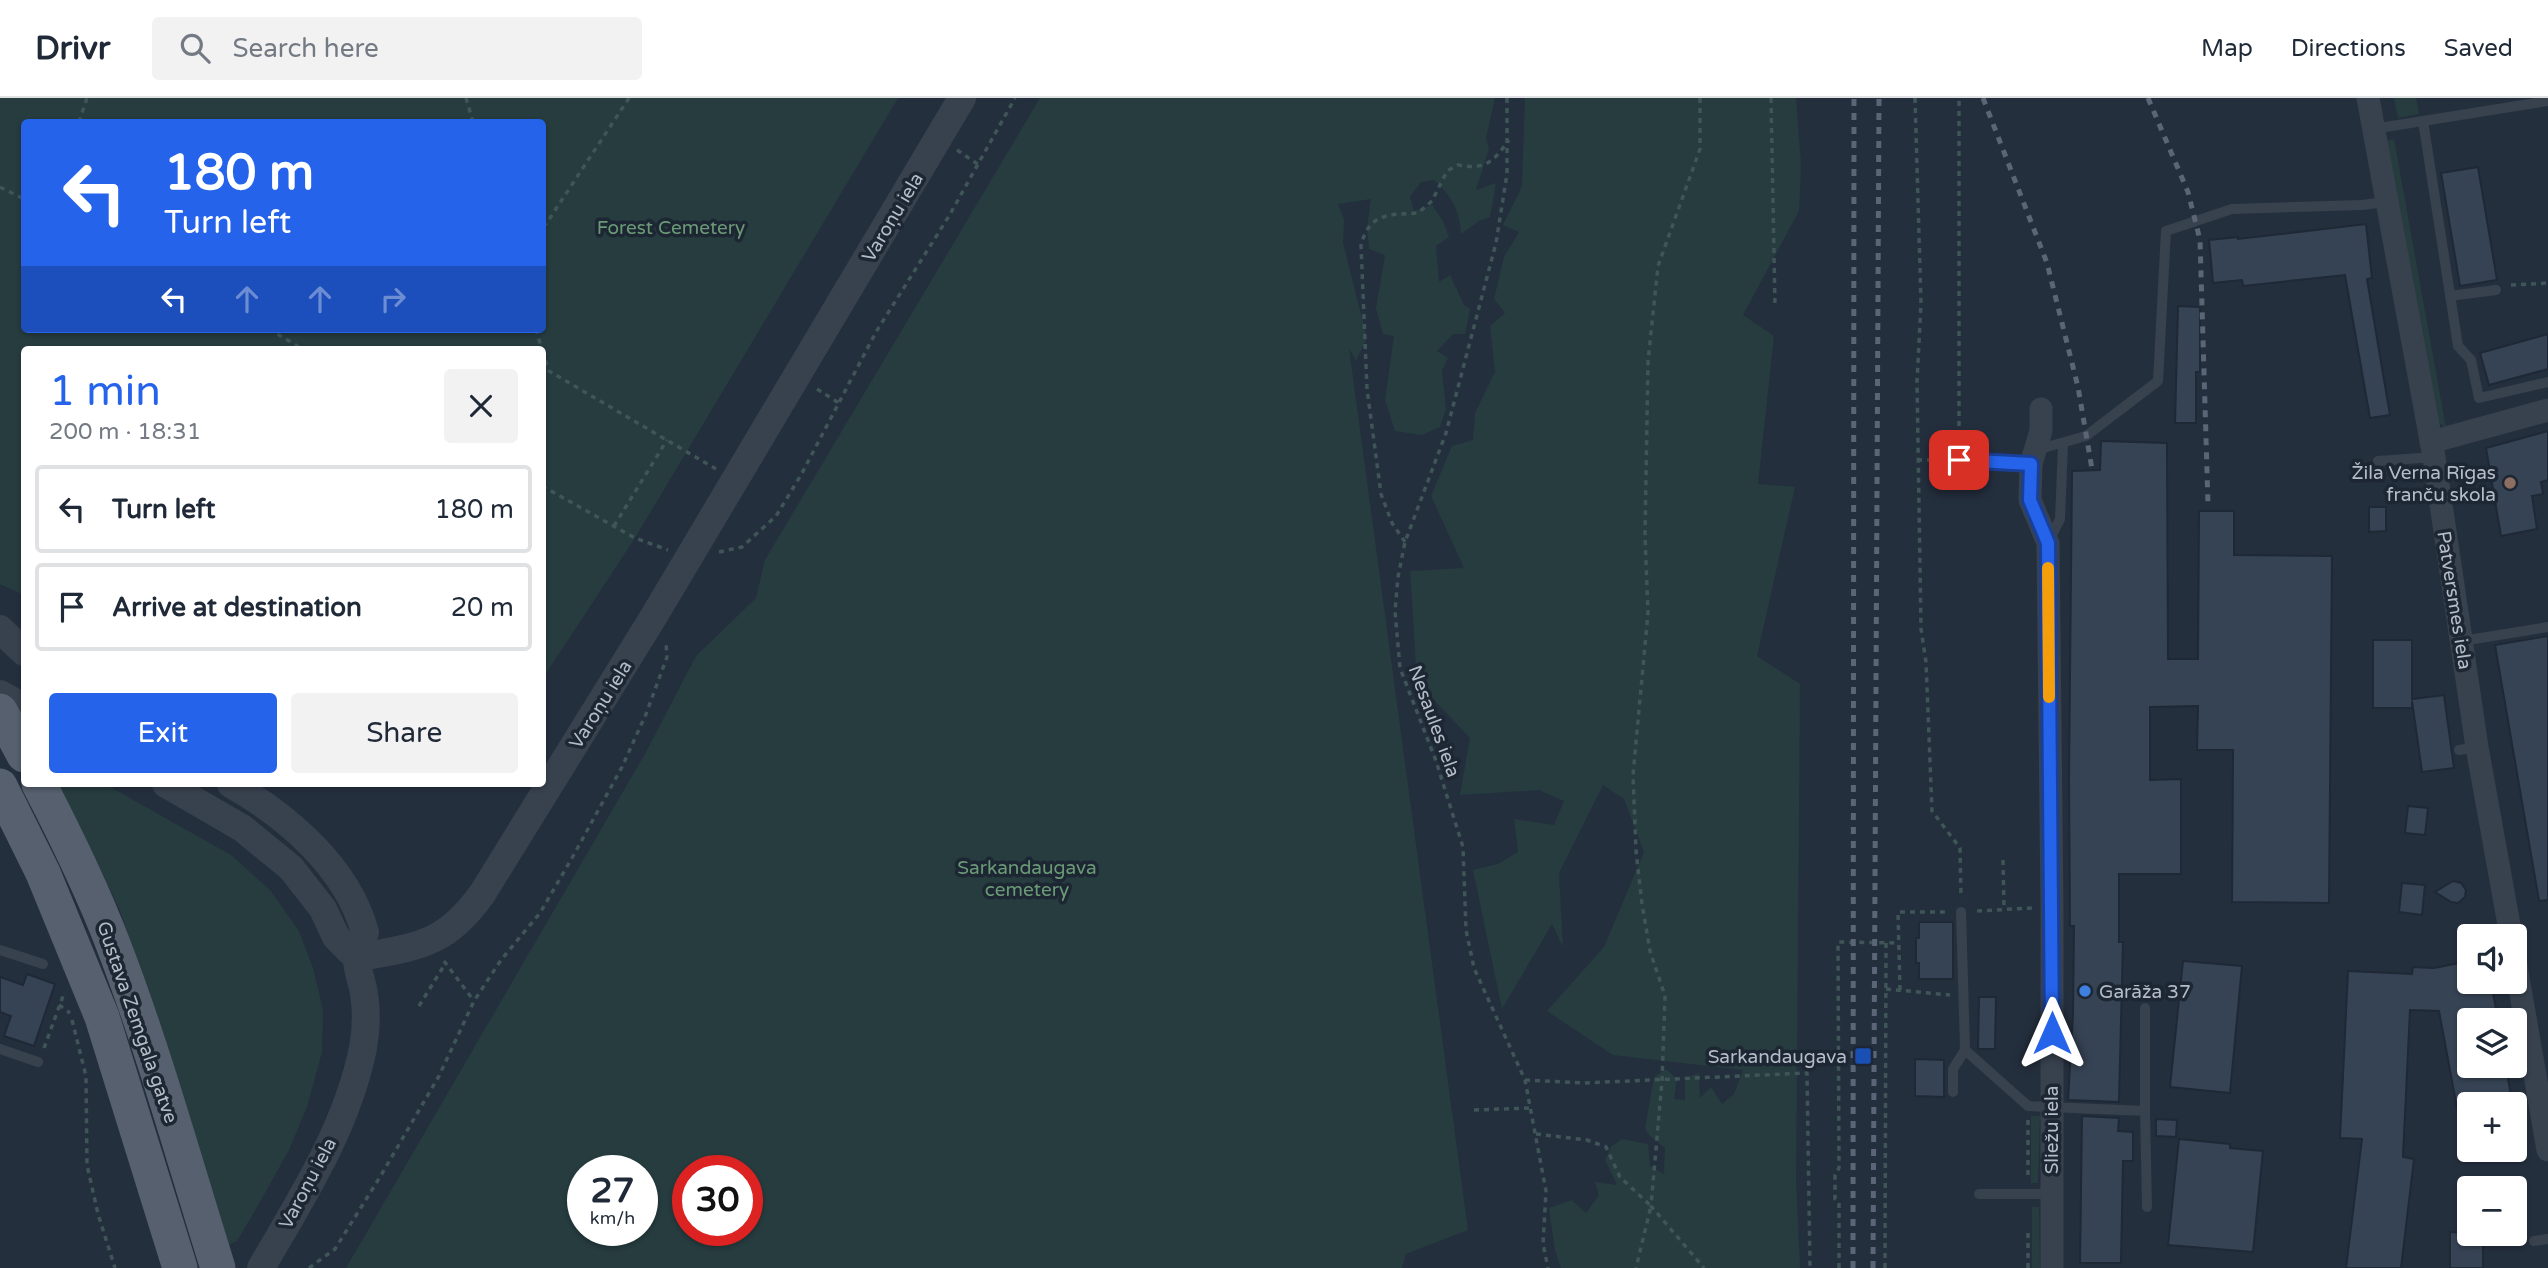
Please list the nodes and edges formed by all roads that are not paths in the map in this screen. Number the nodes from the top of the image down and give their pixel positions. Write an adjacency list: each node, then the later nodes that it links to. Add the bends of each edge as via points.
1 (962, 98): 33 (street, Varoņu iela, via 736,481 482,894 439,952)
2 (2368, 98): 5 (street, Patversmes iela)
3 (2548, 101): 4 (lane)
4 (2423, 121): 5 (lane); 8 (lane)
5 (2373, 129): 6 (street, Patversmes iela)
6 (2387, 202): 12 (lane, via 2232,209 2166,231 2158,381 2093,432); 13 (street, Patversmes iela)
7 (2496, 290): 8 (lane)
8 (2450, 296): 9 (lane, via 2458,346 2471,360 2479,398)
9 (2548, 382)
10 (2041, 408): 14 (street, Sliežu iela, via 2041,431)
11 (2548, 410): 13 (street)
12 (2063, 443): 14 (lane); 17 (lane, via 2060,519)
13 (2432, 449): 16 (lane); 20 (street, Patversmes iela)
14 (2033, 457): 15 (lane); 17 (street, Sliežu iela, via 2030,500)
15 (1959, 460)
16 (2378, 461)
17 (2048, 543): 41 (street, Sliežu iela)
18 (2548, 627): 20 (lane)
19 (0, 629): 21 (street)
20 (2462, 641): 31 (street, Patversmes iela, via 2468,748)
21 (21, 649)
22 (0, 694): 23 (street)
23 (21, 705)
24 (0, 711): 25 (main road)
25 (21, 750)
26 (0, 786): 49 (main road, Gustava Zemgala gatve, via 43,873 103,1017)
27 (42, 787): 50 (main road, Gustava Zemgala gatve, via 113,943)
28 (171, 787): 33 (street, via 242,828 291,868 323,909 336,937)
29 (236, 787): 33 (street, via 298,832 336,876 365,932)
30 (1961, 912): 38 (lane)
31 (2508, 924)
32 (0, 950): 34 (lane)
33 (357, 958): 51 (street, Varoņu iela, via 366,1019 354,1084 318,1168)
34 (43, 964)
35 (2521, 994): 43 (street)
36 (2145, 1008): 42 (lane)
37 (0, 1049): 39 (lane)
38 (1965, 1050): 40 (lane, via 1953,1069); 41 (lane, via 2028,1106)
39 (38, 1062)
40 (1953, 1092)
41 (2052, 1108): 42 (lane); 45 (street, Sliežu iela)
42 (2145, 1111): 46 (lane)
43 (2548, 1150)
44 (1979, 1194): 45 (lane)
45 (2051, 1194): 52 (street, Sliežu iela)
46 (2147, 1207)
47 (2548, 1239): 48 (lane)
48 (2534, 1241)
49 (180, 1268)
50 (218, 1268)
51 (261, 1268)
52 (2052, 1268)

